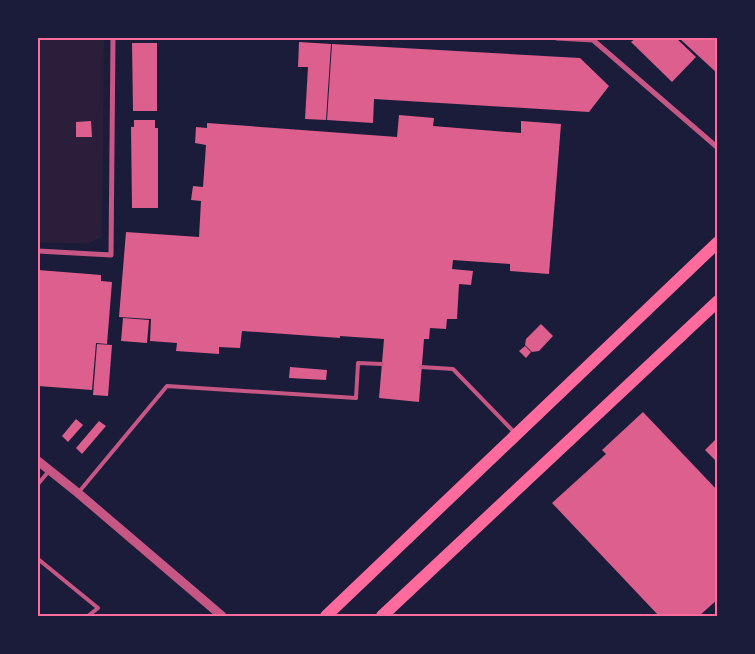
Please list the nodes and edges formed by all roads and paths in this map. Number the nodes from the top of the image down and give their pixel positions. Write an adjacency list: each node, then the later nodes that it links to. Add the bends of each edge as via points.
1 (112, 38): 6 (street, via 111,255)
2 (557, 38): 3 (street)
3 (594, 39): 4 (street)
4 (718, 148)
5 (718, 242): 10 (main road)
6 (38, 252)
7 (718, 301): 19 (main road)
8 (382, 364): 14 (lane, via 358,363 356,398 167,386)
9 (421, 367): 10 (lane, via 453,369)
10 (516, 435): 18 (main road)
11 (38, 461): 12 (street)
12 (49, 470): 13 (lane); 14 (street)
13 (38, 484)
14 (78, 493): 17 (street)
15 (38, 559): 16 (lane, via 98,608)
16 (88, 616)
17 (222, 616)
18 (326, 616)
19 (382, 616)

